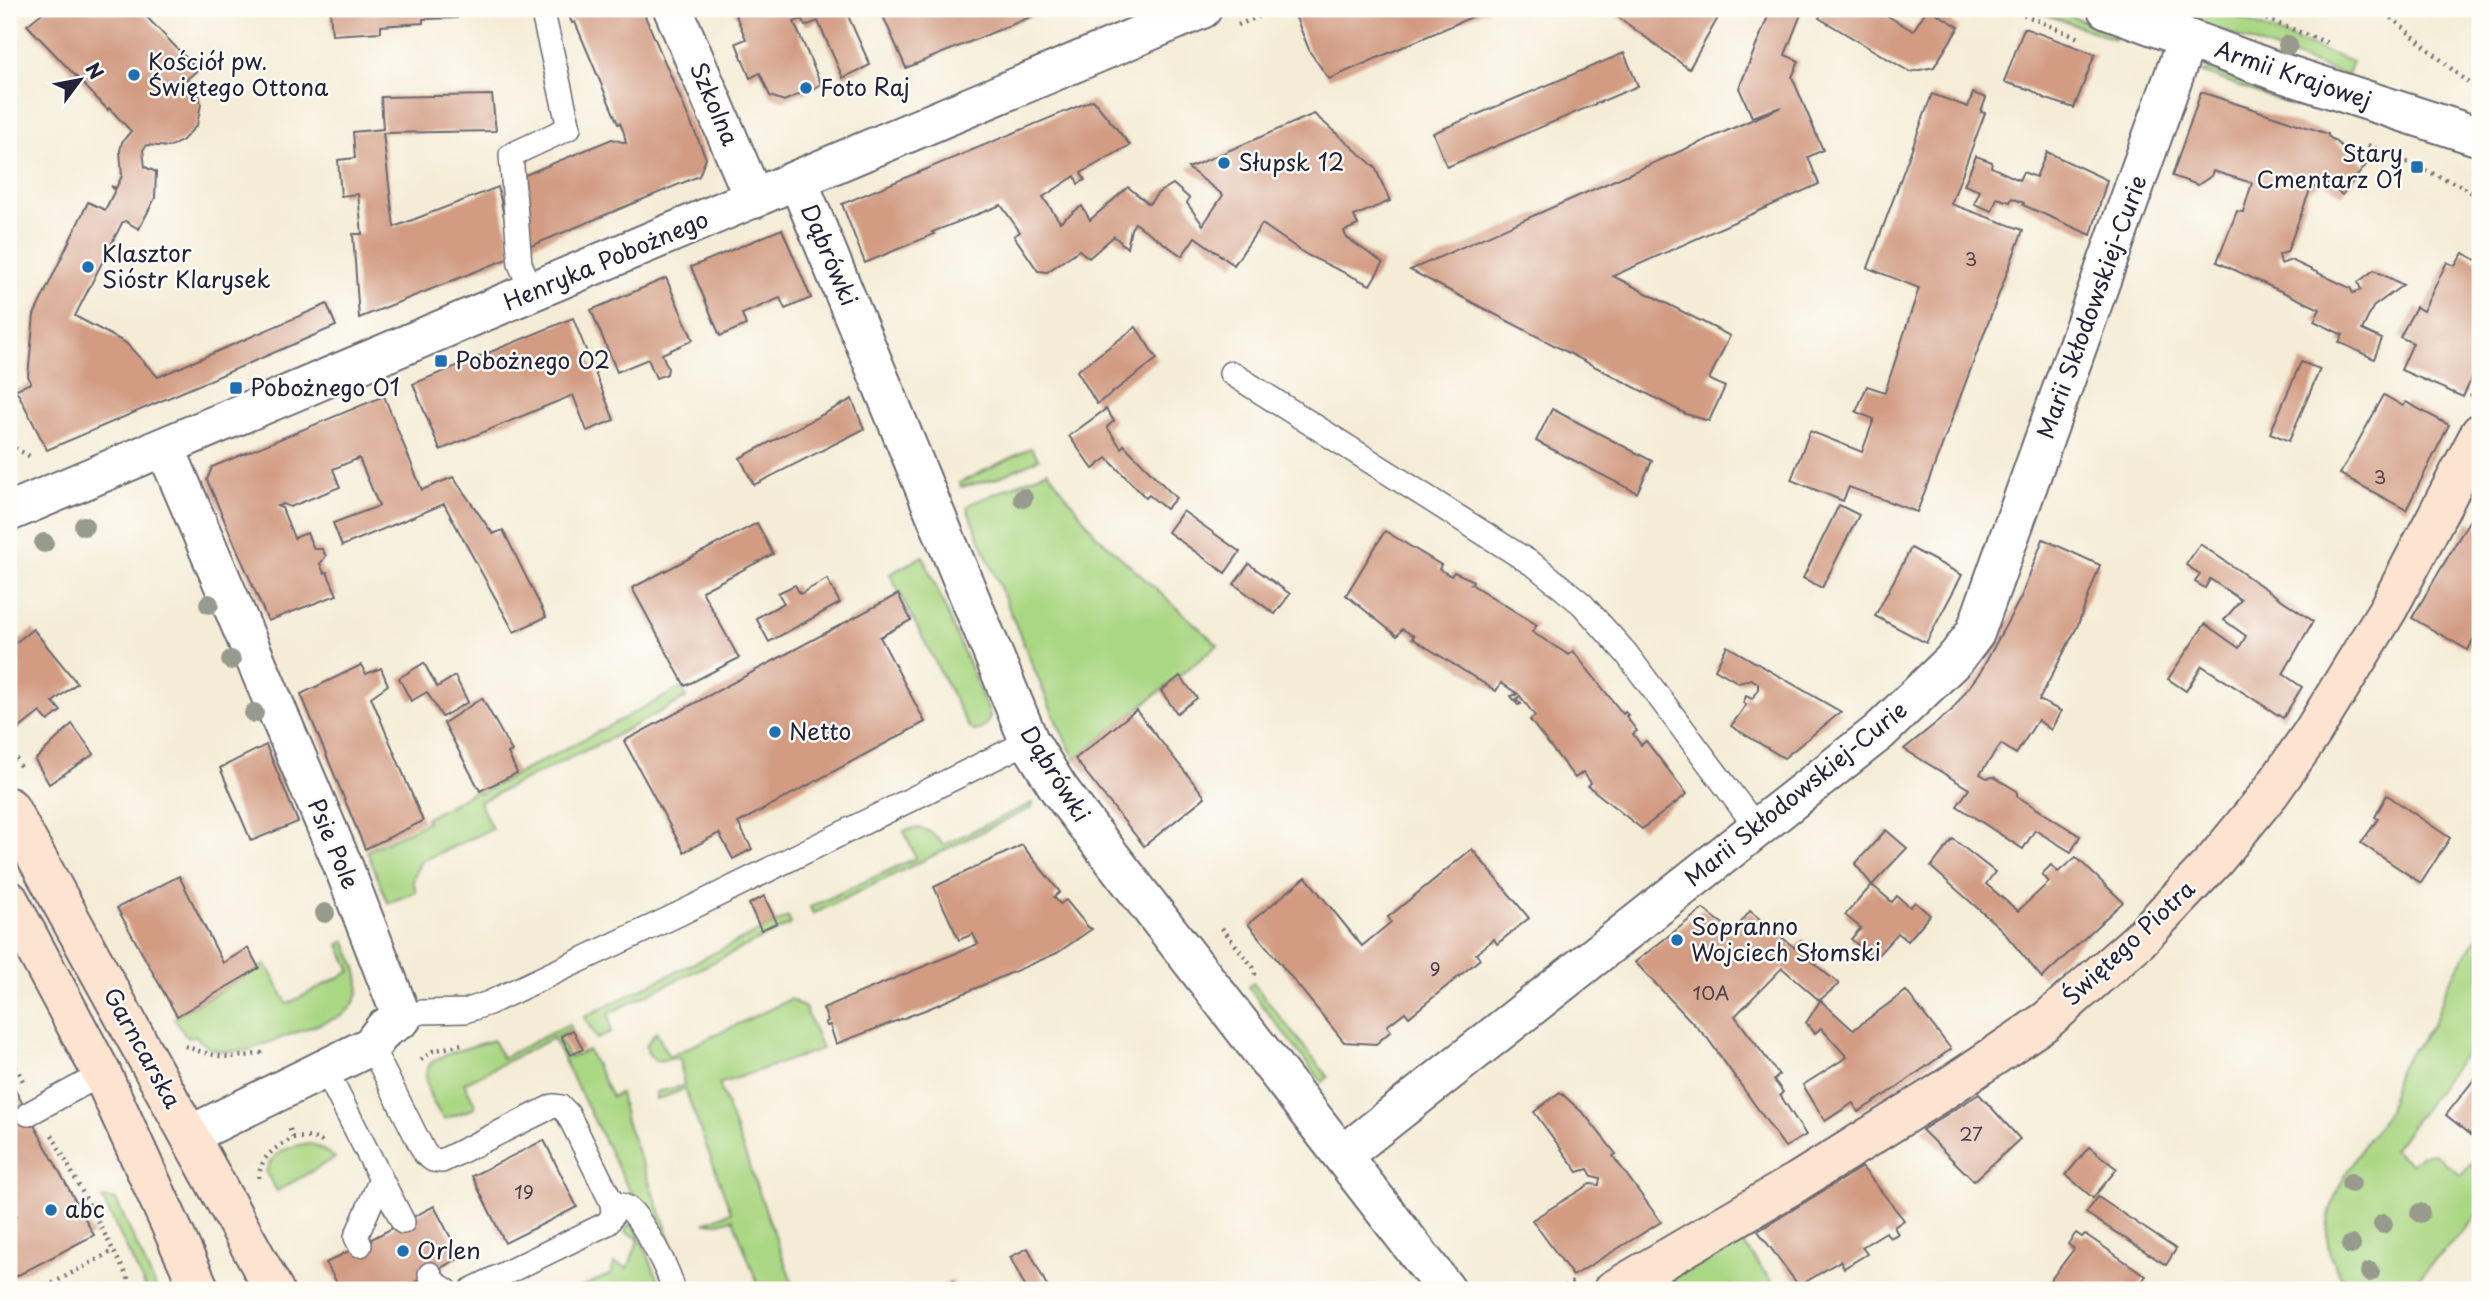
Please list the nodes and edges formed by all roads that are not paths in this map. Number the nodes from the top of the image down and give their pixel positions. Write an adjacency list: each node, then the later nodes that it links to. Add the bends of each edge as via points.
1 (542, 9): 9 (lane, via 569,128 511,155 520,264)
2 (673, 9): 8 (street, Szkolna)
3 (1202, 9): 7 (street, Henryka Pobożnego)
4 (2107, 9): 5 (street, Armii Krajowej)
5 (2188, 39): 6 (street, Armii Krajowej); 16 (street, Marii Skłodowskiej-Curie, via 1975,633 1957,657 1879,732)
6 (2480, 137)
7 (798, 181): 8 (street, Henryka Pobożnego); 14 (street, Dąbrówki)
8 (754, 199): 9 (street, Henryka Pobożnego)
9 (532, 291): 12 (street, Henryka Pobożnego)
10 (1231, 373): 16 (lane, via 1537,566 1582,604 1626,653)
11 (2473, 420): 29 (main road, Świętego Piotra, via 2388,609 2312,733 2215,860 2138,941 2046,1021 1941,1091 1797,1182)
12 (165, 447): 13 (street, Henryka Pobożnego); 18 (street, Psie Pole, via 344,868)
13 (9, 512)
14 (1029, 741): 18 (lane, via 489,1003 465,1011 422,1012); 24 (street, Dąbrówki, via 1059,789)
15 (18, 794): 23 (main road, Garncarska)
16 (1757, 828): 24 (street, Marii Skłodowskiej-Curie)
17 (9, 901): 21 (main road, Garncarska)
18 (402, 1018): 19 (street, via 384,1029)
19 (371, 1046): 20 (street); 26 (lane, via 406,1120 433,1160 442,1161 553,1106 561,1107)
20 (325, 1069): 23 (street); 25 (lane)
21 (102, 1074): 22 (lane); 30 (main road, Garncarska)
22 (33, 1111)
23 (190, 1135): 31 (main road, Garncarska)
24 (1343, 1155): 34 (street, Dąbrówki)
25 (381, 1179): 27 (lane); 28 (lane, via 356,1237)
26 (612, 1203): 32 (lane, via 608,1223); 33 (lane, via 636,1215)
27 (403, 1222)
28 (360, 1245)
29 (1598, 1283)
30 (200, 1290)
31 (274, 1290)
32 (471, 1290)
33 (673, 1290)
34 (1446, 1290)

